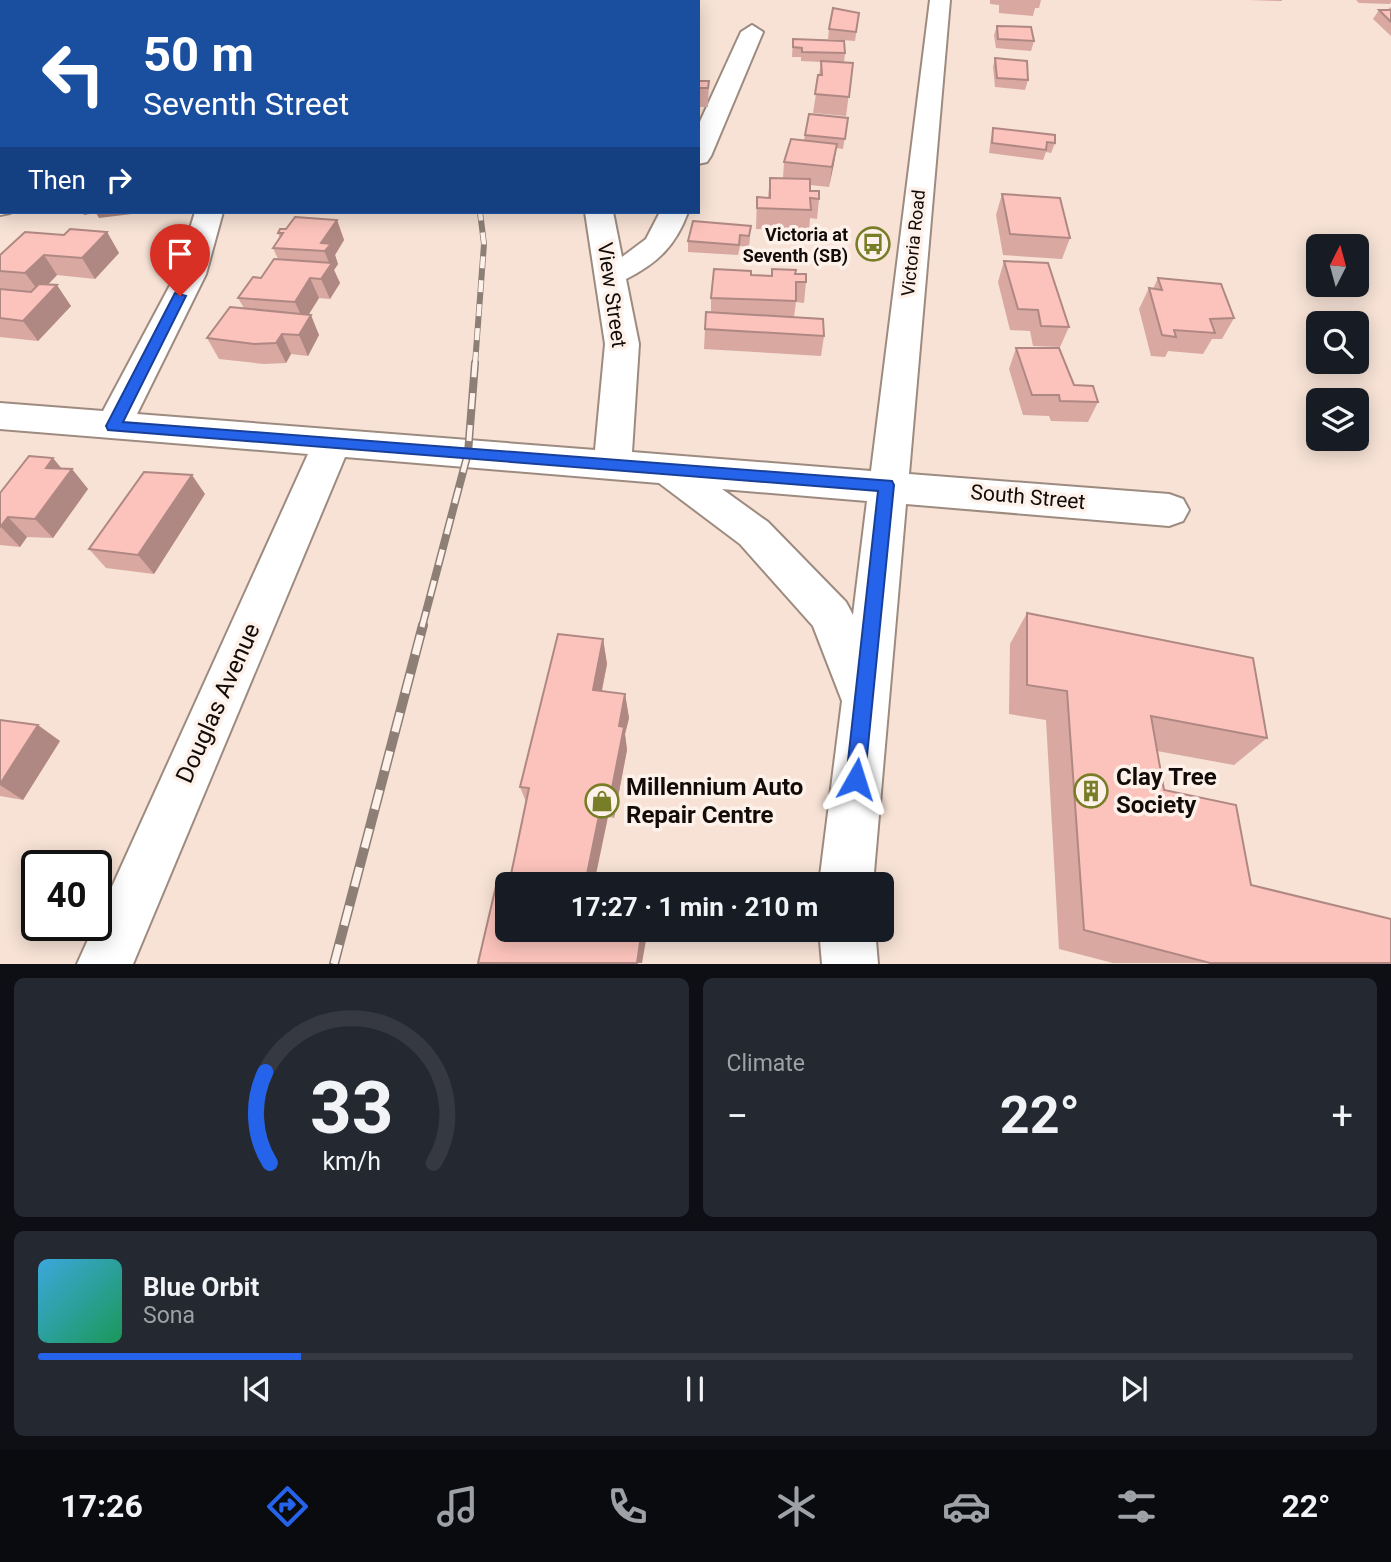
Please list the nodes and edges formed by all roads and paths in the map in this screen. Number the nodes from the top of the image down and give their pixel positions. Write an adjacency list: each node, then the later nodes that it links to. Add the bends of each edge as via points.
1 (940, 0): 13 (street, Victoria Road)
2 (752, 32): 3 (street)
3 (700, 151)
4 (208, 214): 9 (street, via 191,274)
5 (599, 214): 7 (street, View Street)
6 (673, 214): 7 (street, via 650,256)
7 (611, 274): 11 (street, View Street, via 622,344)
8 (0, 416): 9 (street, South Street)
9 (113, 426): 10 (street, South Street)
10 (332, 443): 11 (street, South Street); 18 (street, Douglas Avenue)
11 (613, 463): 12 (street, South Street)
12 (664, 467): 13 (street, South Street); 15 (street, via 754,533 831,615)
13 (886, 485): 14 (street, South Street); 15 (street, Victoria Road)
14 (1169, 510)
15 (864, 699): 16 (street, Victoria Road)
16 (847, 872)
17 (848, 942): 19 (street)
18 (105, 964)
19 (850, 964)

